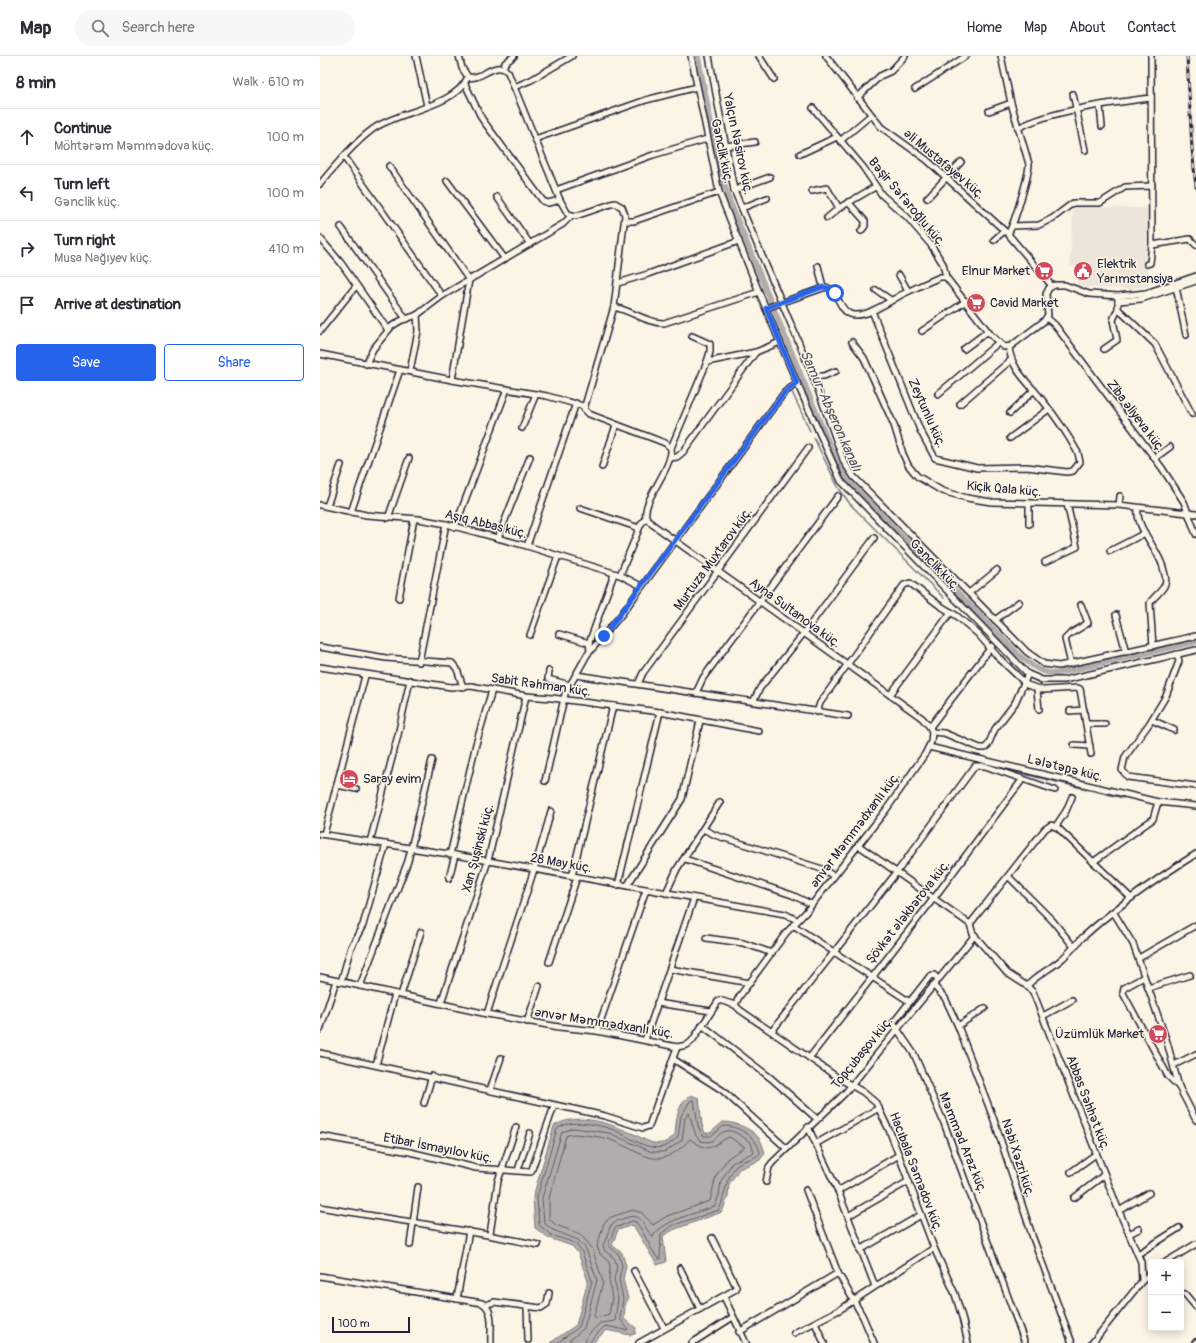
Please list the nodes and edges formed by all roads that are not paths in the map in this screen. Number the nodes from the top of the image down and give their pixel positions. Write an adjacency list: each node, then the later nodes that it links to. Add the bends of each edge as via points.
1 (416, 56): 24 (street)
2 (459, 56): 14 (street)
3 (514, 56): 13 (street)
4 (572, 56): 17 (street)
5 (691, 56): 18 (street, Gənclik küç.)
6 (709, 56): 36 (street, Yalçın Nəsirov küç.)
7 (759, 56): 15 (street)
8 (826, 56): 21 (street, Əli Mustafayev küç., via 844,77)
9 (905, 56): 21 (street, via 892,71 874,81)
10 (966, 56): 19 (street)
11 (1001, 56): 23 (street)
12 (1151, 56): 22 (street)
13 (503, 68): 14 (street); 17 (street, via 510,76)
14 (468, 77): 16 (street)
15 (774, 79)
16 (465, 84): 24 (street, via 447,98); 55 (street, via 482,119 543,201 548,203)
17 (514, 87): 34 (street)
18 (697, 87): 32 (street, Gənclik küç.); 34 (street, via 646,100)
19 (915, 89)
20 (1073, 94): 28 (street)
21 (857, 98): 29 (street, Əli Mustafayev küç.)
22 (1151, 98): 25 (street); 46 (street)
23 (1011, 104): 27 (street); 31 (street)
24 (426, 106): 39 (street, via 380,125)
25 (1100, 106): 28 (street); 30 (street)
26 (813, 108): 33 (street, Bəşir Səfəroğlu küç.)
27 (989, 111)
28 (1077, 111): 31 (street, via 1031,122); 37 (street)
29 (871, 115): 33 (street); 43 (street, Əli Mustafayev küç., via 887,132)
30 (1102, 126)
31 (1018, 128): 62 (street, via 1029,169)
32 (707, 139): 48 (street, via 653,155); 51 (street, Gənclik küç.)
33 (838, 139): 38 (street); 47 (street, Bəşir Səfəroğlu küç.)
34 (535, 140): 48 (street)
35 (754, 142): 36 (street)
36 (725, 146): 49 (street, Yalçın Nəsirov küç.)
37 (1084, 150)
38 (800, 154)
39 (344, 157): 45 (street); 88 (street)
40 (962, 162): 43 (street)
41 (389, 166): 78 (street)
42 (770, 177): 49 (street)
43 (947, 178): 54 (street); 65 (street, Əli Mustafayev küç.)
44 (447, 181): 72 (street)
45 (320, 184)
46 (1152, 186): 62 (street, via 1125,188 1100,203 1073,203 1039,225); 70 (street)
47 (875, 187): 56 (street); 77 (street, Bəşir Səfəroğlu küç., via 907,217 931,245)
48 (556, 190): 55 (street)
49 (734, 190): 57 (street, Yalçın Nəsirov küç.)
50 (812, 191): 58 (street, via 827,188)
51 (719, 192): 61 (street, via 634,221); 67 (street, Gənclik küç.)
52 (496, 196): 69 (street)
53 (767, 198): 57 (street)
54 (927, 198)
55 (560, 200): 59 (street, via 565,211)
56 (848, 202): 58 (street); 64 (street, via 865,221 865,226)
57 (742, 208): 92 (street, Yalçın Nəsirov küç.)
58 (839, 208): 60 (street)
59 (571, 216): 61 (street, via 615,203 625,211); 69 (street)
60 (827, 218)
61 (625, 221): 80 (street)
62 (1013, 226): 65 (street)
63 (341, 227): 99 (street)
64 (860, 231)
65 (1006, 232): 66 (street); 82 (street, Əli Mustafayev küç.)
66 (994, 240)
67 (739, 241): 80 (street); 87 (street, Gənclik küç.)
68 (321, 242): 81 (street)
69 (530, 244): 72 (street)
70 (1152, 245): 71 (street, via 1190,239); 73 (street, via 1151,260)
71 (1196, 246)
72 (505, 258): 78 (street)
73 (1147, 264)
74 (818, 266): 83 (street)
75 (899, 275): 86 (street)
76 (1196, 276): 89 (street, via 1146,293)
77 (946, 277): 86 (street, via 940,277); 91 (street, Bəşir Səfəroğlu küç.)
78 (469, 280): 88 (street); 121 (street)
79 (1196, 281): 84 (street)
80 (618, 283): 93 (street)
81 (356, 286): 100 (street); 101 (street)
82 (1052, 286): 89 (street, via 1062,284 1090,294); 98 (street, via 1046,294)
83 (823, 287): 92 (street); 96 (street, via 832,290 850,314)
84 (1176, 287): 89 (street, via 1141,299); 104 (street)
85 (876, 290): 90 (street)
86 (908, 291): 90 (street)
87 (759, 292): 93 (street, via 660,324 628,310); 94 (street, Gənclik küç.)
88 (442, 296): 97 (street)
89 (1118, 299): 95 (street)
90 (892, 300): 96 (street)
91 (966, 301): 102 (street); 103 (street, Bəşir Səfəroğlu küç.)
92 (780, 302): 94 (street); 120 (street, Gənclik küç.)
93 (614, 307): 129 (street)
94 (768, 307): 106 (street, Gənclik küç.)
95 (1118, 309): 111 (street, via 1113,320 1117,340); 132 (street, via 1155,344)
96 (872, 311): 130 (street, Zeytunlu küç., via 935,458 978,468 1027,467 1066,472 1076,469 1080,462 1078,452)
97 (417, 316): 99 (street); 118 (street, via 418,331)
98 (1047, 318): 109 (street); 142 (street, Ziba Əliyeva küç., via 1056,325 1116,409)
99 (406, 319): 100 (street)
100 (388, 330): 116 (street, via 373,349)
101 (320, 331)
102 (922, 331)
103 (988, 331): 108 (street, Bəşir Səfəroğlu küç.); 110 (street)
104 (1186, 335)
105 (692, 336): 115 (street, via 710,344)
106 (780, 342): 112 (street); 122 (street, Gənclik küç.)
107 (852, 342): 147 (street, Kiçik Qala küç., via 864,358 898,434 903,454 917,476 953,495 991,502)
108 (998, 342): 109 (street, Bəşir Səfəroğlu küç., via 1004,347); 126 (street)
109 (1009, 347): 114 (street)
110 (964, 349)
111 (1104, 349)
112 (756, 352): 115 (street); 141 (street, via 683,452)
113 (320, 354): 116 (street)
114 (1011, 360): 124 (street); 128 (street)
115 (707, 362): 137 (street)
116 (366, 364): 117 (street)
117 (400, 370): 118 (street); 154 (street)
118 (410, 371): 121 (street)
119 (836, 371): 120 (street, via 824,376)
120 (813, 376): 178 (street, Gənclik küç., via 844,462 854,477)
121 (452, 380): 123 (street)
122 (797, 383): 168 (street, via 784,393); 191 (street, Gənclik küç., via 841,481)
123 (507, 389): 125 (street); 162 (street)
124 (1034, 390): 130 (street); 131 (street)
125 (536, 394): 127 (street); 134 (street)
126 (938, 394)
127 (576, 404): 129 (street); 169 (street)
128 (960, 404)
129 (583, 406): 133 (street, via 585,412)
130 (1049, 409): 135 (street)
131 (1010, 413)
132 (1192, 414)
133 (616, 425): 137 (street, via 664,442); 144 (street)
134 (522, 428)
135 (1010, 438)
136 (1170, 447): 142 (street)
137 (670, 448): 141 (street)
138 (808, 448): 174 (street, Murtuza Muxtarov küç.)
139 (530, 457): 166 (street)
140 (409, 458): 158 (street)
141 (670, 458): 157 (street, via 647,508)
142 (1155, 458): 155 (street, Ziba Əliyeva küç., via 1184,502)
143 (341, 465): 151 (street)
144 (602, 467)
145 (838, 496): 180 (street)
146 (1120, 496): 150 (street)
147 (1029, 503): 148 (street, Kiçik Qala küç.); 161 (street)
148 (1067, 504): 150 (street, Kiçik Qala küç.); 172 (street, via 1077,546)
149 (320, 505): 151 (street, Aşıq Abbas küç.)
150 (1119, 505): 153 (street, Kiçik Qala küç.)
151 (327, 506): 154 (street, Aşıq Abbas küç.)
152 (580, 508): 163 (street)
153 (1138, 508): 155 (street, Kiçik Qala küç.); 164 (street, via 1138,519)
154 (351, 512): 158 (street, Aşıq Abbas küç.)
155 (1188, 513): 156 (street, Kiçik Qala küç.); 165 (street, Ziba Əliyeva küç.)
156 (1196, 514)
157 (646, 517): 163 (street); 168 (street, Ayna Sultanova küç.)
158 (388, 518): 159 (street, Aşıq Abbas küç.)
159 (414, 519): 160 (street, Aşıq Abbas küç.); 179 (street)
160 (446, 524): 162 (street, Aşıq Abbas küç.); 199 (street)
161 (1029, 524)
162 (455, 527): 166 (street, Aşıq Abbas küç.)
163 (640, 528): 176 (street)
164 (1145, 533): 170 (street); 192 (street, via 1160,557 1166,580 1150,603)
165 (1196, 534)
166 (498, 538): 169 (street, Aşıq Abbas küç.)
167 (874, 538): 187 (street)
168 (675, 540): 174 (street, Ayna Sultanova küç.); 177 (street)
169 (527, 546): 171 (street, Aşıq Abbas küç.)
170 (1110, 551)
171 (558, 556): 175 (street, Aşıq Abbas küç.); 188 (street)
172 (1045, 562)
173 (996, 570): 178 (street)
174 (719, 571): 180 (street, Ayna Sultanova küç.); 209 (street, Murtuza Muxtarov küç., via 643,673)
175 (614, 574): 176 (street, Aşıq Abbas küç.); 190 (street)
176 (620, 576): 177 (street, Aşıq Abbas küç.)
177 (641, 586): 196 (street, via 621,615)
178 (969, 593): 185 (street, Gənclik küç.)
179 (399, 598)
180 (761, 602): 187 (street, Ayna Sultanova küç.); 214 (street, via 703,678)
181 (1019, 602): 185 (street)
182 (1081, 605): 201 (street, via 1088,623 1065,639)
183 (951, 612): 194 (street, via 978,634); 200 (street, via 907,583); 215 (street)
184 (1116, 615): 197 (street)
185 (995, 620): 201 (street, Gənclik küç., via 1035,660 1051,666)
186 (559, 634): 190 (street)
187 (804, 634): 200 (street, Ayna Sultanova küç.); 218 (street, via 760,688)
188 (530, 635)
189 (1196, 636): 192 (street, Gənclik küç.)
190 (589, 643): 196 (street)
191 (996, 643): 194 (street); 204 (street, Gənclik küç.)
192 (1153, 646): 197 (street, Gənclik küç.)
193 (320, 647): 199 (street)
194 (990, 648): 208 (street); 230 (street)
195 (1196, 650): 198 (street, Gənclik küç.)
196 (590, 651): 205 (street)
197 (1126, 652): 201 (street, Gənclik küç.)
198 (1177, 654): 204 (street, Gənclik küç., via 1064,680 1042,680); 226 (street, via 1179,661 1166,696)
199 (419, 662): 211 (street, via 452,663)
200 (847, 664): 215 (street, Ayna Sultanova küç.); 224 (street, via 820,703)
201 (1071, 664)
202 (320, 668): 206 (street, Sabit Rəhman küç.)
203 (549, 671): 210 (street, via 548,680)
204 (1028, 674): 208 (street)
205 (576, 675): 209 (street); 210 (street)
206 (365, 676): 207 (street, Sabit Rəhman küç.); 240 (street)
207 (410, 680): 211 (street, Sabit Rəhman küç.); 252 (street)
208 (1023, 682): 213 (street); 230 (street, via 1015,703 995,729 985,748)
209 (638, 684): 214 (street)
210 (570, 685): 217 (street)
211 (463, 687): 212 (street, Sabit Rəhman küç.)
212 (492, 690): 216 (street, Sabit Rəhman küç.); 257 (street, via 476,744)
213 (1037, 690): 220 (street); 221 (street, via 1078,688)
214 (696, 694): 218 (street)
215 (890, 694): 230 (street, Ayna Sultanova küç., via 922,718)
216 (526, 696): 217 (street, Sabit Rəhman küç.); 259 (street, Xan Şuşinski küç.)
217 (563, 700): 219 (street, Sabit Rəhman küç.); 239 (street)
218 (753, 702): 224 (street)
219 (613, 706): 223 (street, Sabit Rəhman küç.); 264 (street)
220 (1039, 709)
221 (1084, 710): 222 (street); 228 (street)
222 (1070, 711)
223 (660, 712): 227 (street, Sabit Rəhman küç.); 267 (street)
224 (817, 712): 225 (street)
225 (848, 716)
226 (1152, 720): 231 (street); 241 (street, via 1123,761 1124,773 1128,777)
227 (700, 721): 232 (street, Sabit Rəhman küç.); 268 (street, via 682,799)
228 (1086, 724): 229 (street); 234 (street)
229 (1104, 724)
230 (931, 730): 235 (street, Ənvər Məmmədxanlı küç.)
231 (1174, 730)
232 (759, 731)
233 (1074, 745): 234 (street)
234 (1090, 746): 236 (street)
235 (929, 747): 246 (street, Lələtəpə küç.); 254 (street, Ənvər Məmmədxanlı küç., via 895,798)
236 (1091, 754)
237 (432, 760): 255 (street)
238 (1022, 780): 243 (street); 262 (street, via 985,766 976,766); 272 (street, Şövkət Ələkbərova küç.)
239 (545, 781)
240 (337, 785): 242 (street); 251 (street)
241 (1196, 786)
242 (356, 789)
243 (1055, 790)
244 (1072, 797): 249 (street)
245 (720, 802): 250 (street)
246 (1158, 802): 247 (street, Lələtəpə küç.); 260 (street, via 1152,819)
247 (1196, 806)
248 (551, 811): 261 (street)
249 (1056, 826): 260 (street); 265 (street, via 1051,825 1046,829)
250 (703, 829): 258 (street); 263 (street, via 822,869)
251 (322, 834): 252 (street, 28 May küç.)
252 (370, 842): 253 (street, 28 May küç.)
253 (386, 844): 255 (street, 28 May küç.); 294 (street, via 363,924)
254 (858, 845): 262 (street); 263 (street, Ənvər Məmmədxanlı küç.)
255 (411, 848): 257 (street, 28 May küç.); 297 (street, via 403,877)
256 (1196, 854): 273 (street)
257 (453, 855): 259 (street, 28 May küç.); 266 (street)
258 (685, 859): 270 (street); 274 (street, via 792,895)
259 (488, 861): 261 (street, 28 May küç.); 305 (street, Xan Şuşinski küç.)
260 (1093, 862): 273 (street)
261 (535, 870): 264 (street, 28 May küç.); 310 (street, via 506,950)
262 (897, 872): 272 (street); 285 (street)
263 (834, 876): 274 (street, Ənvər Məmmədxanlı küç.)
264 (575, 877): 267 (street, 28 May küç.); 287 (street)
265 (1009, 877): 277 (street); 283 (street, via 1048,915)
266 (449, 878)
267 (618, 885): 268 (street, 28 May küç.)
268 (627, 886): 269 (street, 28 May küç.)
269 (646, 890): 270 (street, 28 May küç.); 317 (street)
270 (666, 893): 271 (street, 28 May küç.)
271 (694, 898): 276 (street, 28 May küç., via 785,914); 288 (street)
272 (934, 898): 277 (street); 292 (street, Şövkət Ələkbərova küç.)
273 (1131, 898): 275 (street)
274 (811, 904): 276 (street, Ənvər Məmmədxanlı küç.)
275 (1114, 913): 283 (street); 286 (street, via 1131,939)
276 (797, 920): 278 (street, Ənvər Məmmədxanlı küç.)
277 (970, 924): 281 (street)
278 (793, 925): 284 (street, Ənvər Məmmədxanlı küç.); 285 (street)
279 (1196, 925): 286 (street)
280 (421, 932): 302 (street)
281 (975, 935): 293 (street, Topçubaşov küç.); 299 (street, via 1010,977)
282 (706, 938): 284 (street, via 743,943)
283 (1074, 947): 299 (street, via 1055,964 1037,975)
284 (772, 953): 295 (street, Ənvər Məmmədxanlı küç.)
285 (834, 953): 292 (street); 318 (street)
286 (1138, 958): 290 (street)
287 (549, 962)
288 (670, 969): 295 (street); 306 (street)
289 (1190, 975): 300 (street)
290 (1144, 977): 300 (street); 330 (street, via 1124,988 1123,993 1168,1076)
291 (320, 978): 294 (street, Ənvər Məmmədxanlı küç.)
292 (871, 978): 304 (street); 323 (street, Şövkət Ələkbərova küç.)
293 (938, 979): 296 (street, Topçubaşov küç.); 304 (street, via 934,975 930,976)
294 (338, 981): 297 (street, Ənvər Məmmədxanlı küç.); 316 (street)
295 (750, 983): 307 (street, Ənvər Məmmədxanlı küç.)
296 (933, 985): 314 (street, Nəbi Xəzri küç., via 945,998); 315 (street, Topçubaşov küç.)
297 (360, 986): 301 (street, Ənvər Məmmədxanlı küç.)
298 (539, 986): 312 (street)
299 (1027, 986): 311 (street, Abbas Səhhət küç.)
300 (1148, 988): 327 (street)
301 (395, 994): 302 (street, Ənvər Məmmədxanlı küç.); 326 (street)
302 (401, 995): 305 (street, Ənvər Məmmədxanlı küç.)
303 (1072, 1000): 311 (street)
304 (910, 1002): 315 (street, via 894,1021)
305 (441, 1003): 310 (street, Ənvər Məmmədxanlı küç.)
306 (657, 1003): 309 (street); 319 (street)
307 (735, 1005): 309 (street, Ənvər Məmmədxanlı küç., via 721,1000); 318 (street, Hacıbala Səmədov küç.)
308 (984, 1008): 314 (street)
309 (711, 1011): 313 (street, Ənvər Məmmədxanlı küç.)
310 (487, 1014): 312 (street, Ənvər Məmmədxanlı küç.)
311 (1043, 1016): 344 (street, Abbas Səhhət küç.)
312 (527, 1022): 317 (street, Ənvər Məmmədxanlı küç.)
313 (702, 1025): 320 (street, Ənvər Məmmədxanlı küç., via 692,1041); 336 (street, via 772,1079)
314 (958, 1026): 405 (street, Nəbi Xəzri küç., via 992,1114 1033,1238)
315 (896, 1029): 329 (street, Topçubaşov küç.); 404 (street, Məmməd Araz küç., via 914,1054 944,1123)
316 (320, 1030)
317 (597, 1031): 319 (street, Ənvər Məmmədxanlı küç.)
318 (772, 1031): 323 (street, Hacıbala Səmədov küç.)
319 (645, 1040): 320 (street, Ənvər Məmmədxanlı küç.)
320 (677, 1047): 325 (street)
321 (320, 1053): 326 (street)
322 (1196, 1054): 327 (street)
323 (810, 1057): 329 (street, Hacıbala Səmədov küç.)
324 (501, 1058): 331 (street)
325 (673, 1059): 333 (street, via 646,1128 605,1116); 343 (street, via 722,1090)
326 (376, 1064): 328 (street)
327 (1174, 1064): 330 (street)
328 (432, 1076): 331 (street); 332 (street)
329 (851, 1085): 334 (street, Hacıbala Səmədov küç., via 869,1096); 336 (street, Topçubaşov küç.)
330 (1179, 1087): 335 (street)
331 (490, 1090): 333 (street)
332 (424, 1103)
333 (554, 1106): 346 (street, Etibar İsmayılov küç., via 532,1171)
334 (879, 1108): 342 (street); 345 (street, Hacıbala Səmədov küç.)
335 (1194, 1112): 337 (street)
336 (817, 1119): 339 (street, Topçubaşov küç.)
337 (1196, 1120)
338 (516, 1127): 347 (street)
339 (808, 1127): 342 (street); 343 (street, Topçubaşov küç.)
340 (530, 1132): 346 (street)
341 (320, 1136): 347 (street, Etibar İsmayılov küç.)
342 (817, 1143): 354 (street)
343 (786, 1148): 351 (street, Topçubaşov küç., via 768,1168)
344 (1096, 1154): 348 (street); 349 (street, Abbas Səhhət küç.)
345 (899, 1155): 350 (street, Hacıbala Səmədov küç.); 354 (street)
346 (518, 1170): 347 (street, Etibar İsmayılov küç.)
347 (501, 1171): 365 (street)
348 (1071, 1172)
349 (1104, 1175): 356 (street); 358 (street, Abbas Səhhət küç.)
350 (909, 1181): 359 (street, Hacıbala Səmədov küç.); 360 (street)
351 (766, 1182)
352 (418, 1187): 361 (street)
353 (806, 1190): 377 (street)
354 (838, 1191): 360 (street)
355 (1148, 1193): 358 (street)
356 (1074, 1198)
357 (320, 1207): 361 (street)
358 (1119, 1211): 366 (street, Abbas Səhhət küç.)
359 (921, 1214): 371 (street, Hacıbala Səmədov küç.); 372 (street)
360 (848, 1216): 372 (street)
361 (413, 1222): 364 (street); 369 (street)
362 (1179, 1228): 373 (street)
363 (1139, 1229): 366 (street)
364 (470, 1230): 365 (street); 385 (street)
365 (490, 1234): 370 (street)
366 (1129, 1234): 373 (street, Abbas Səhhət küç.)
367 (712, 1238): 384 (street, via 736,1286 733,1292)
368 (1196, 1244): 374 (street)
369 (410, 1245)
370 (538, 1245)
371 (934, 1248): 381 (street); 403 (street, Hacıbala Səmədov küç., via 959,1305)
372 (860, 1250): 381 (street)
373 (1138, 1254): 380 (street, Abbas Səhhət küç.)
374 (1171, 1259)
375 (680, 1268): 390 (street)
376 (634, 1271): 393 (street)
377 (838, 1272): 386 (street); 394 (street)
378 (320, 1276): 385 (street)
379 (1148, 1276): 380 (street)
380 (1142, 1281): 406 (street)
381 (875, 1286): 386 (street)
382 (549, 1293): 388 (street, via 544,1307)
383 (1185, 1294): 389 (street)
384 (724, 1297): 390 (street); 391 (street)
385 (457, 1299): 387 (street, via 477,1301)
386 (854, 1301): 392 (street); 402 (street)
387 (487, 1306): 388 (street, via 494,1302); 397 (street, via 491,1319)
388 (527, 1306): 396 (street)
389 (1196, 1307)
390 (700, 1309): 393 (street)
391 (733, 1317): 394 (street); 399 (street)
392 (815, 1323): 395 (street); 401 (street)
393 (664, 1328): 398 (street)
394 (740, 1332): 400 (street)
395 (794, 1333)
396 (528, 1340)
397 (491, 1343)
398 (639, 1343)
399 (692, 1343)
400 (746, 1343)
401 (824, 1343)
402 (874, 1343)
403 (968, 1343)
404 (1025, 1343)
405 (1072, 1343)
406 (1092, 1343)

